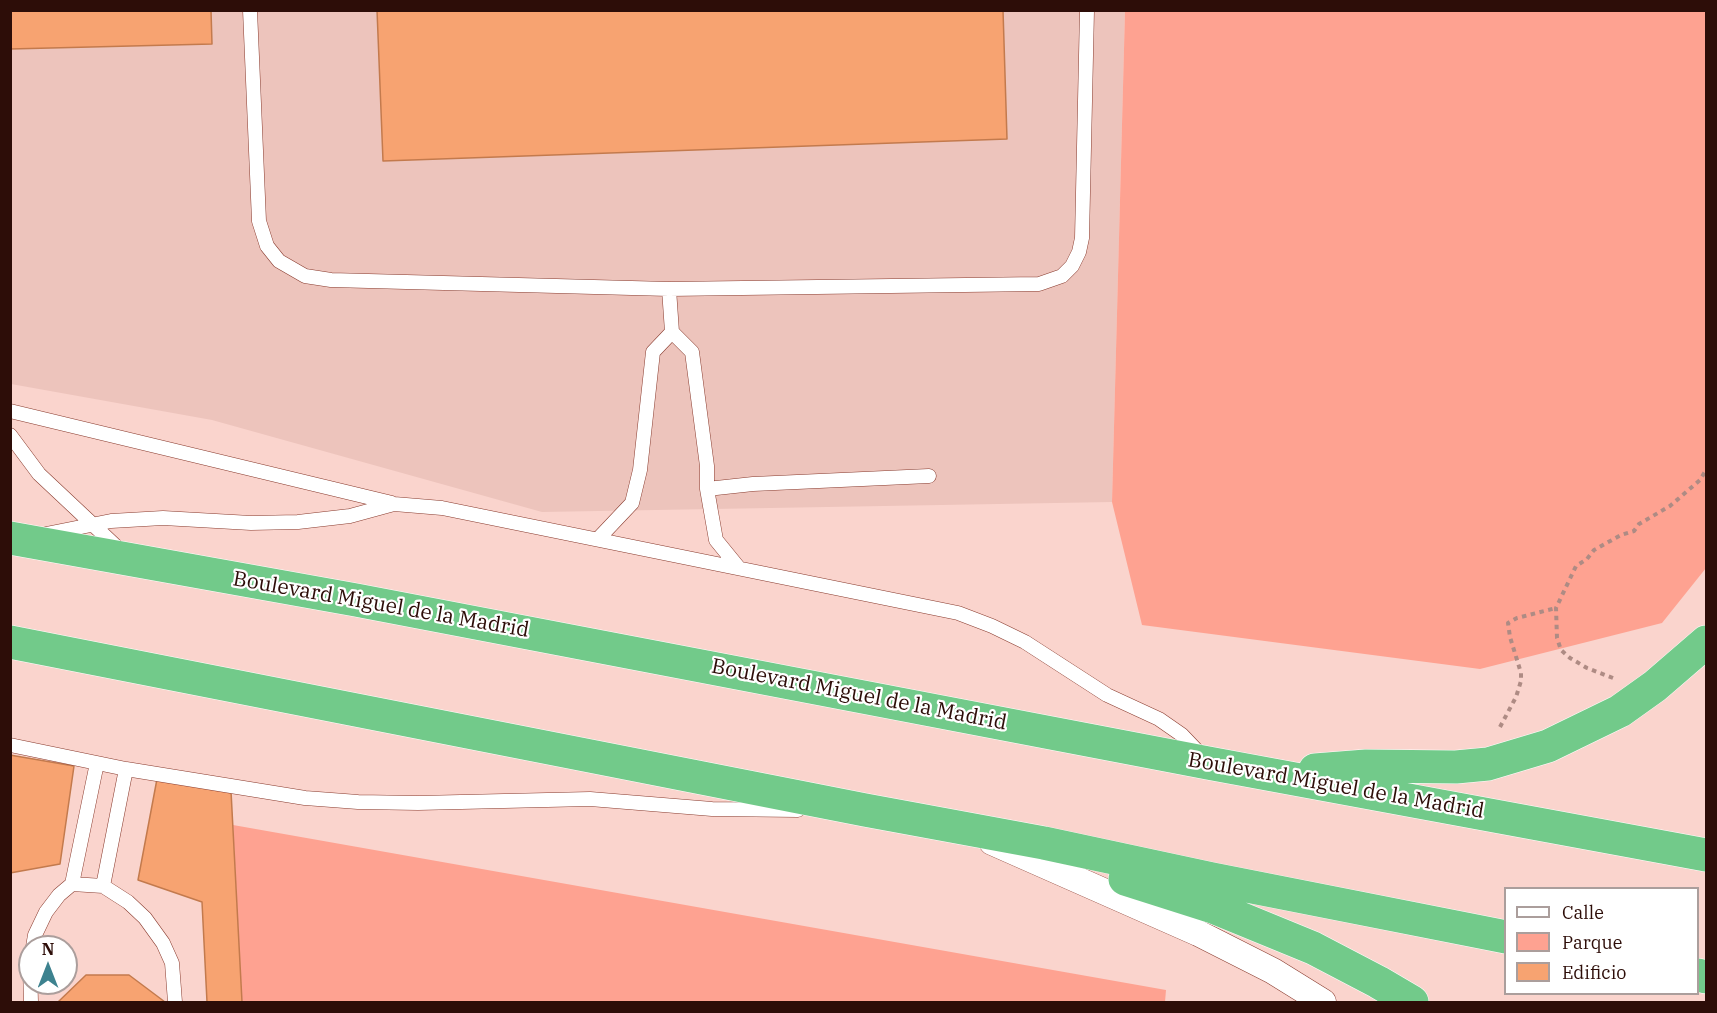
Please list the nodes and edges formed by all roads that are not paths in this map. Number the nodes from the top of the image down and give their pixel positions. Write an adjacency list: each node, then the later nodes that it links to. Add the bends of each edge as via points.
1 (250, 10): 3 (lane, via 259,221 267,246 279,261 306,276 331,280)
2 (1087, 10): 3 (lane, via 1082,238 1072,266 1062,276 1039,284)
3 (669, 289): 4 (lane)
4 (672, 332): 8 (lane, via 692,352); 12 (lane, via 653,352 640,470 632,503)
5 (10, 411): 9 (lane)
6 (10, 435): 10 (lane, via 39,474)
7 (929, 476): 8 (lane)
8 (707, 489): 14 (lane, via 716,540)
9 (394, 504): 10 (lane, via 350,516 298,522 163,518 111,520); 12 (lane, via 442,508)
10 (91, 525): 11 (lane); 13 (lane)
11 (16, 539): 13 (highway, Boulevard Miguel de la Madrid)
12 (598, 539): 14 (lane)
13 (131, 560): 19 (highway, Boulevard Miguel de la Madrid)
14 (738, 567): 19 (lane, via 958,613 992,626 1025,642 1107,695 1160,719 1182,735)
15 (10, 642): 22 (highway)
16 (1707, 642): 21 (highway, via 1620,711 1548,746 1488,764 1334,768)
17 (10, 745): 18 (lane)
18 (97, 763): 20 (lane); 26 (lane)
19 (1208, 763): 21 (highway, Boulevard Miguel de la Madrid)
20 (126, 769): 22 (lane, via 274,794 358,802 590,799 712,809); 27 (lane)
21 (1289, 777): 25 (highway, Boulevard Miguel de la Madrid)
22 (865, 810): 23 (highway)
23 (956, 826): 24 (highway); 31 (street, via 1189,929 1273,971)
24 (1044, 843): 29 (highway); 32 (highway, via 1077,861 1313,948)
25 (1707, 855)
26 (72, 885): 27 (lane); 28 (lane, via 46,912)
27 (103, 886): 30 (lane, via 145,918 163,943 172,963)
28 (35, 935)
29 (1504, 937)
30 (175, 1002)
31 (1323, 1002)
32 (1412, 1002)

